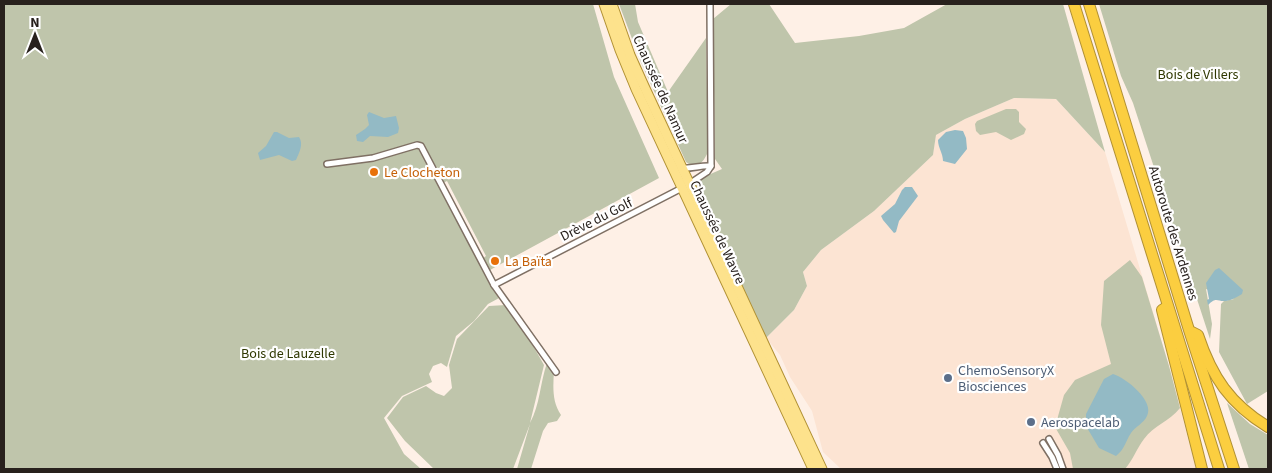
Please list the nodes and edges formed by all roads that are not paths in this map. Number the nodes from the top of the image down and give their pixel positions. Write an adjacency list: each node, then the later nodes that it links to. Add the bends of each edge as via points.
1 (604, 4): 9 (main road, Chaussée de Wavre, via 628,71)
2 (612, 4): 8 (main road, Chaussée de Namur, via 636,69)
3 (710, 4): 7 (street)
4 (1074, 4): 11 (highway, Autoroute des Ardennes)
5 (1088, 4): 12 (highway, Autoroute des Ardennes)
6 (327, 164): 10 (street, via 373,158 419,145 424,149)
7 (711, 166): 8 (street); 9 (street, Drève du Golf)
8 (681, 168): 9 (main road, Chaussée de Namur)
9 (686, 186): 10 (street, Drève du Golf); 17 (main road, Chaussée de Wavre); 20 (main road, Chaussée de Wavre)
10 (494, 285): 13 (street)
11 (1168, 306): 23 (highway, via 1162,310); 24 (highway, Autoroute des Ardennes)
12 (1189, 330): 14 (highway, via 1198,335 1207,360 1224,389 1240,407); 25 (highway, Autoroute des Ardennes)
13 (556, 372)
14 (1268, 427)
15 (1048, 439): 22 (street)
16 (1043, 443): 21 (street)
17 (806, 454): 18 (main road); 19 (main road, Chaussée de Wavre)
18 (808, 469)
19 (813, 469)
20 (822, 469)
21 (1057, 469)
22 (1063, 469)
23 (1202, 469)
24 (1219, 469)
25 (1234, 469)

